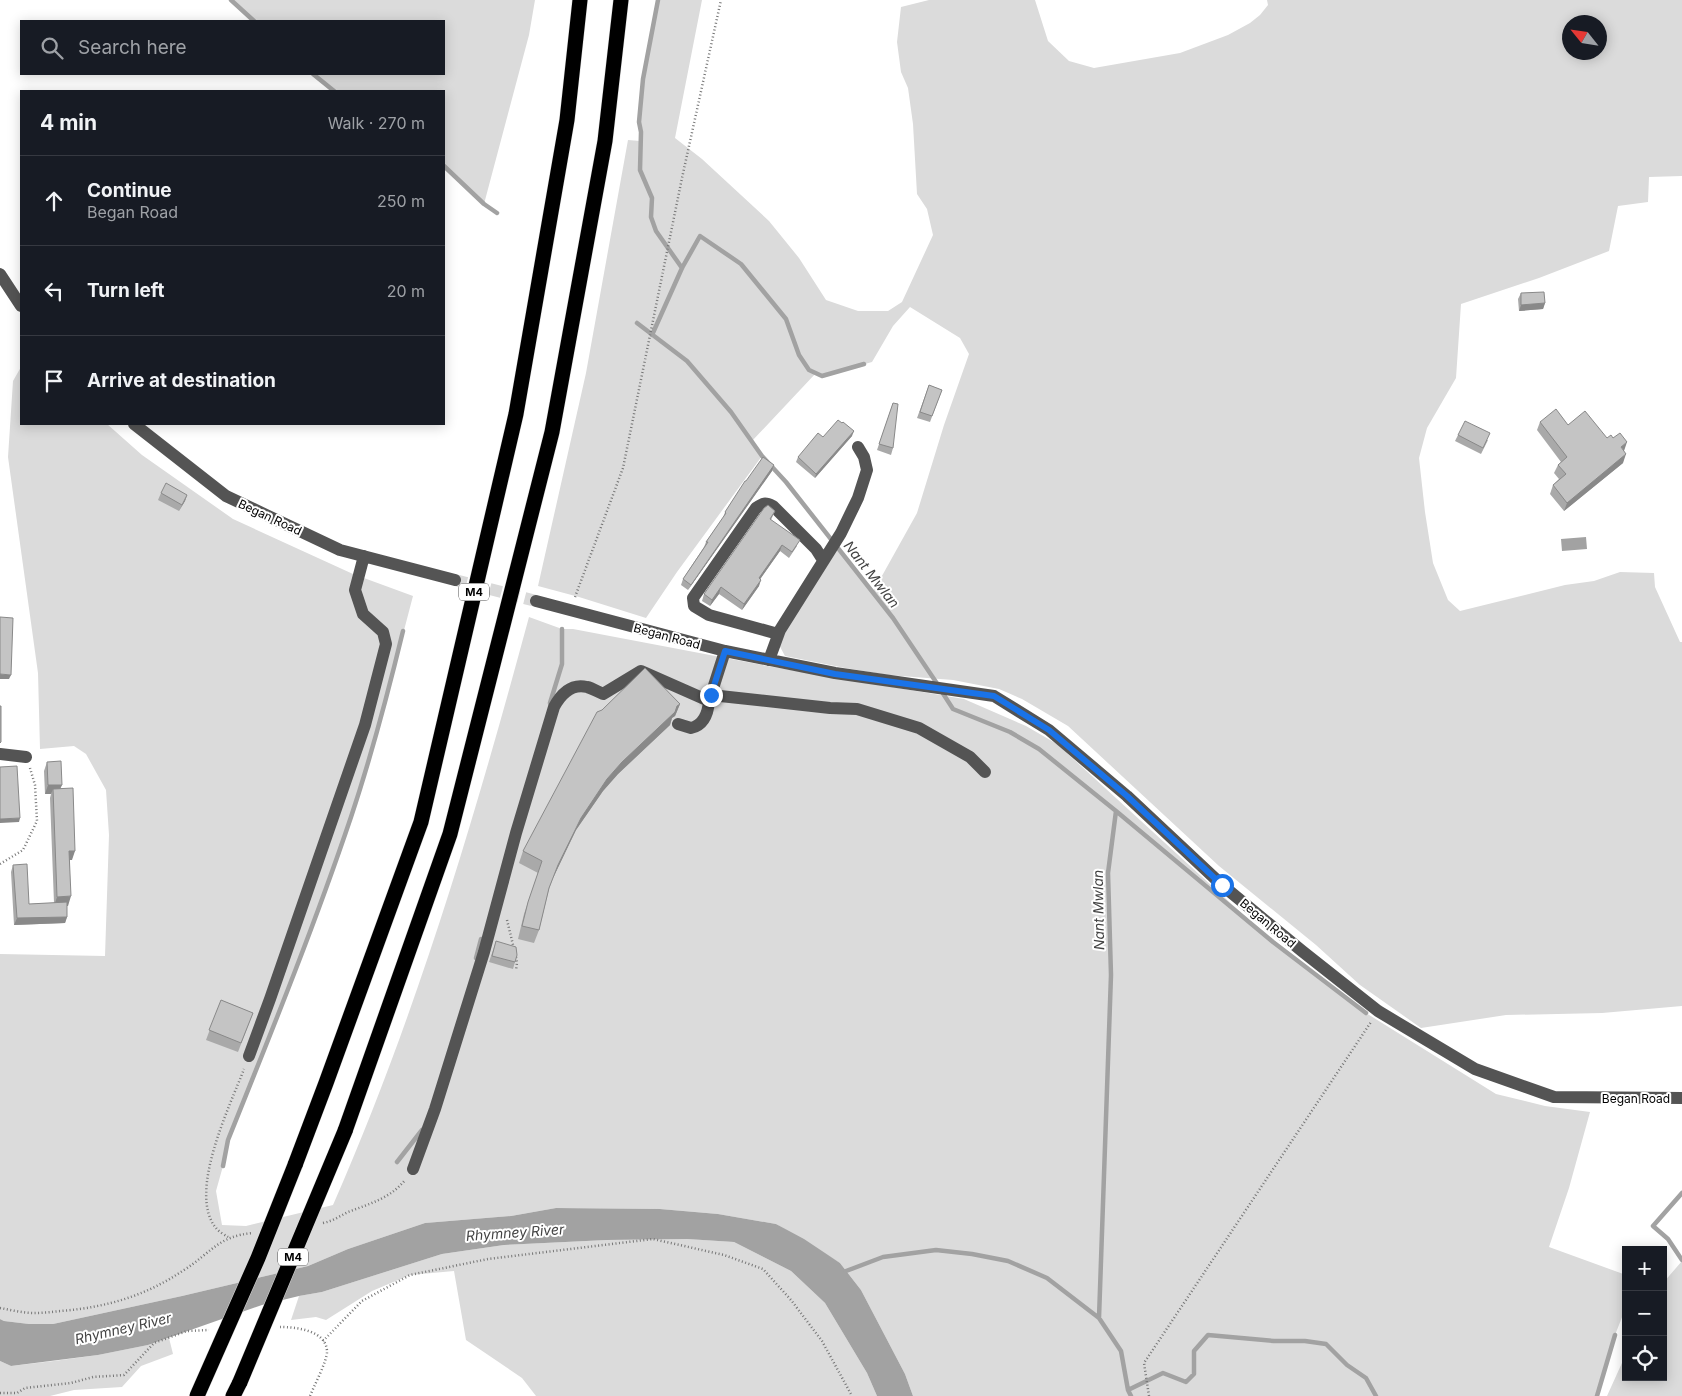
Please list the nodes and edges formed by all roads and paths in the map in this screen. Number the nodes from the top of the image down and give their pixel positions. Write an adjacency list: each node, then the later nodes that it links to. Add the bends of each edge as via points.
1 (580, 0): 33 (highway, M4, bridge, via 567,120 516,414 420,822 295,1165)
2 (621, 0): 34 (highway, M4, bridge, via 605,141 552,432 450,834 346,1131)
3 (721, 0): 12 (path, via 623,468)
4 (0, 274): 5 (street)
5 (20, 304)
6 (135, 425): 8 (street, Began Road, via 226,496 340,550)
7 (858, 448): 9 (street, via 867,470 858,498)
8 (364, 556): 10 (street, Began Road); 25 (street, via 355,590 363,614 383,632 386,644 365,725)
9 (826, 556): 13 (street); 13 (street, via 773,506 763,503 756,508 693,598 694,606 710,615)
10 (455, 580)
11 (536, 601): 12 (street, Began Road)
12 (572, 611): 14 (street, Began Road)
13 (778, 634): 15 (street)
14 (725, 651): 15 (street, Began Road); 16 (street)
15 (769, 660): 24 (street, Began Road, via 835,674 994,696 1049,730 1127,796 1230,891)
16 (710, 698): 17 (street, via 701,724 691,728); 20 (street, via 856,709 919,728 970,757); 22 (street, via 641,671 603,694 587,686 571,688 561,694 554,707)
17 (678, 724)
18 (0, 754): 19 (street)
19 (26, 757): 21 (path, via 35,785 37,822 23,850)
20 (985, 772)
21 (0, 864)
22 (498, 904): 23 (path, via 504,906); 27 (street, via 435,1109)
23 (516, 970)
24 (1378, 1011): 26 (street, Began Road, via 1475,1069 1554,1097); 37 (path, via 1144,1363)
25 (249, 1056): 28 (path, via 212,1152 206,1179 209,1215 216,1229 228,1237 185,1270 147,1292 123,1300 88,1309 35,1313)
26 (1682, 1098)
27 (413, 1169)
28 (0, 1308)
29 (271, 1328): 31 (path, via 310,1330)
30 (214, 1330): 32 (path, via 187,1331 154,1343 124,1375)
31 (323, 1341): 35 (path, via 326,1352); 36 (path, via 362,1301 410,1275 488,1259 652,1239 724,1255 763,1269 822,1341)
32 (0, 1393)
33 (197, 1396)
34 (233, 1396)
35 (310, 1396)
36 (852, 1396)
37 (1149, 1396)

